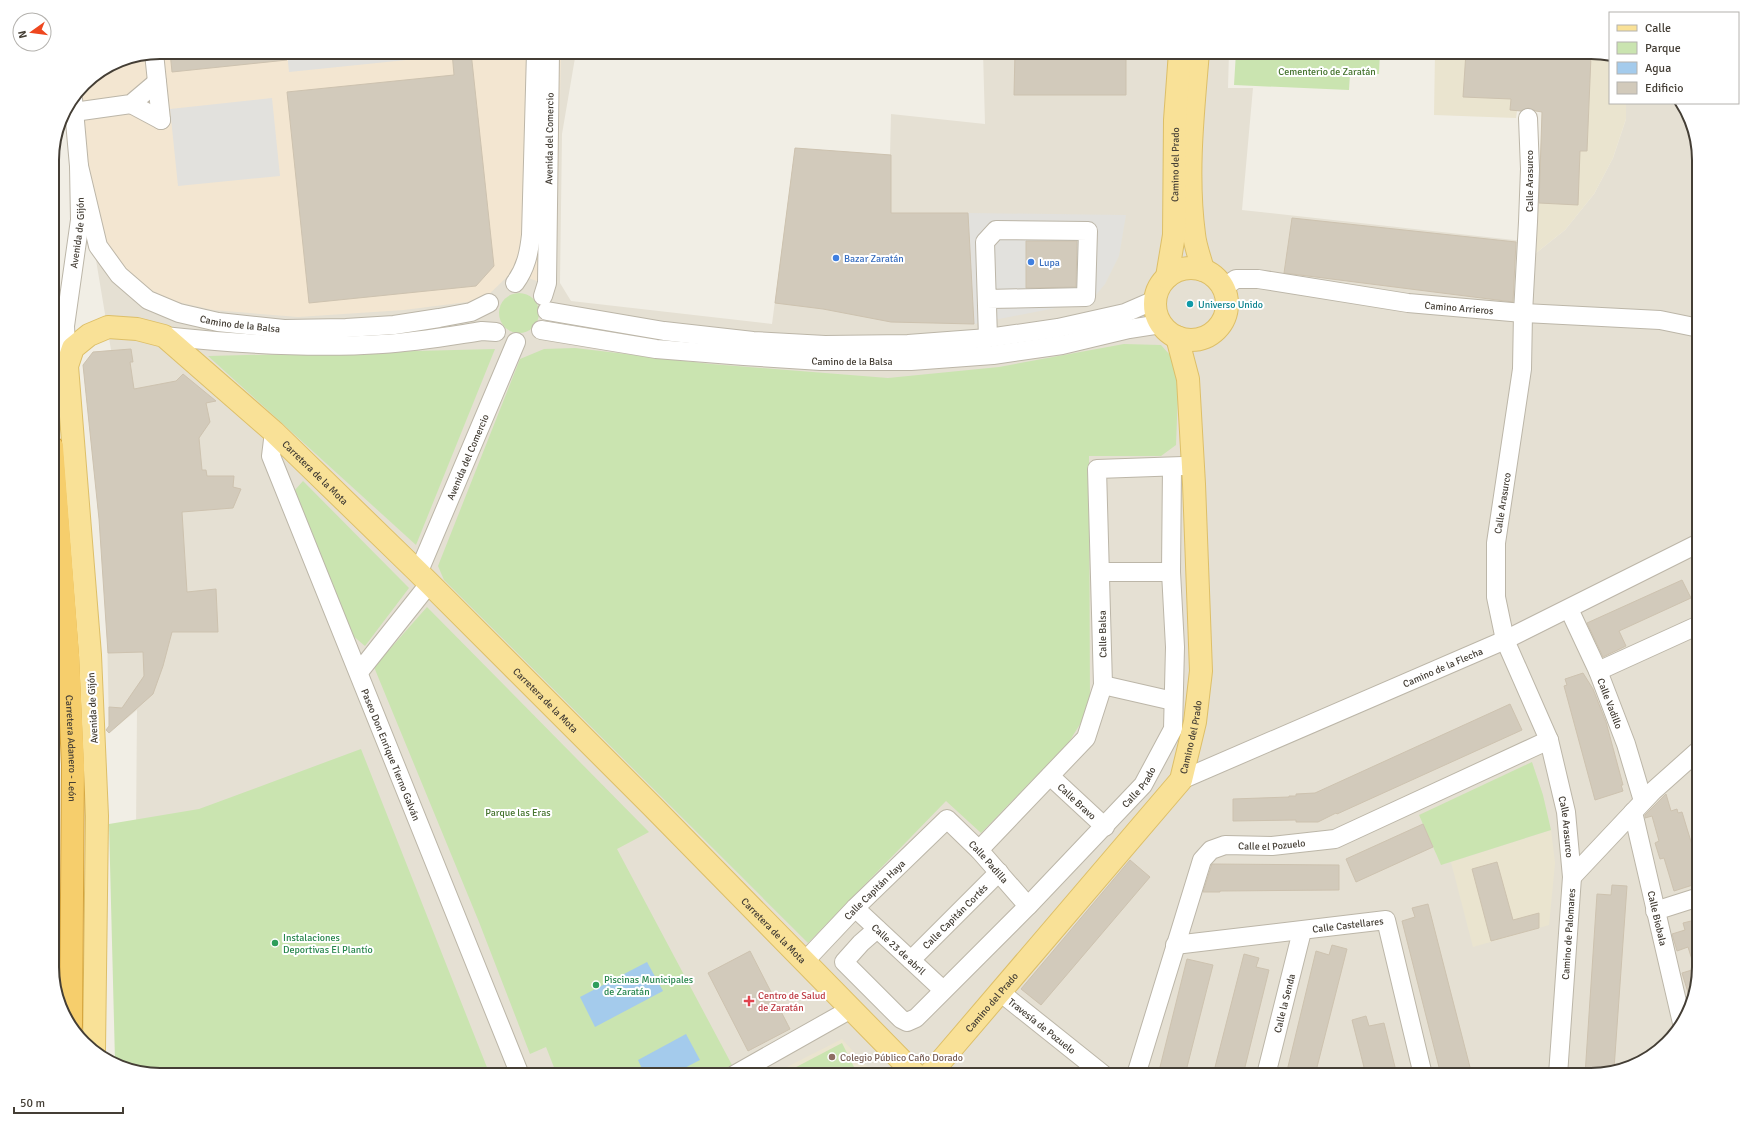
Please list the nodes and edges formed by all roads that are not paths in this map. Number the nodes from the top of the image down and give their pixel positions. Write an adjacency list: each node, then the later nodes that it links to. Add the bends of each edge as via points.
1 (155, 59): 6 (street)
2 (536, 59): 14 (street, Avenida del Comercio, via 531,235 523,273)
3 (550, 59): 19 (street, Avenida del Comercio)
4 (1179, 59): 13 (main road, Camino del Prado, via 1175,120 1174,235)
5 (1198, 59): 12 (main road, Camino del Prado, via 1191,203 1194,236)
6 (157, 82): 7 (street); 7 (street, via 161,120)
7 (131, 104): 8 (street)
8 (74, 106)
9 (74, 107): 11 (street, Avenida de Gijón)
10 (1528, 118): 20 (street, Calle Arasurco, via 1529,207)
11 (79, 166): 18 (street, Camino de la Balsa, via 98,246 119,275 148,300 179,313 218,322 284,329 346,328 394,325 439,318 471,312); 29 (street, Avenida de Gijón, via 80,220 65,326)
12 (1203, 270): 13 (main road, via 1184,268); 15 (main road, via 1213,275)
13 (1167, 277): 17 (main road, via 1161,284)
14 (515, 283): 18 (street, via 499,289); 19 (street, via 531,286)
15 (1223, 288): 20 (street, Camino Arrieros, via 1236,279 1258,279 1408,303); 27 (main road, via 1227,298 1224,318 1219,327)
16 (987, 299): 16 (street, via 1086,297 1088,231 996,230 985,242); 26 (street)
17 (1155, 300): 23 (main road, via 1155,309); 26 (street, Camino de la Balsa, via 1126,313 1058,328)
18 (489, 303): 24 (street, via 488,318)
19 (545, 304): 22 (street, via 546,321); 26 (street, Camino de la Balsa, via 664,331 753,341 824,345 908,344)
20 (1523, 312): 21 (street, Camino Arrieros, via 1660,320); 40 (street, Calle Arasurco, via 1522,369 1496,544 1496,598)
21 (1692, 327)
22 (541, 330): 23 (street, Camino de la Balsa, via 656,349 821,361 911,361 993,354 1062,345 1129,329); 28 (street, via 530,339)
23 (1169, 331): 27 (main road, via 1189,340); 30 (main road, Camino del Prado)
24 (496, 332): 25 (street, Camino de la Balsa, via 482,331 383,344 336,346 283,346); 28 (street)
25 (164, 336): 29 (main road, Avenida de Gijón, via 137,329 108,327 89,335 73,348); 31 (main road, Carretera de la Mota)
26 (988, 338)
27 (1202, 339): 30 (main road, Camino del Prado, via 1196,350)
28 (516, 342): 37 (street, Avenida del Comercio, via 422,564)
29 (67, 366): 71 (main road, Avenida de Gijón, via 90,655 97,816)
30 (1188, 379): 32 (main road, Camino del Prado)
31 (274, 432): 37 (main road, Carretera de la Mota); 43 (street, Paseo Don Enrique Tierno Galván, via 271,456)
32 (1182, 466): 35 (street, Calle Balsa, via 1097,469); 36 (street, Calle Prado); 41 (main road, Camino del Prado)
33 (59, 538): 69 (highway, Carretera Adanero - León, via 73,764)
34 (1692, 546): 38 (street, Camino de la Flecha)
35 (1101, 572): 36 (street); 44 (street, Calle Balsa)
36 (1171, 572): 45 (street, Calle Prado, via 1175,647)
37 (423, 578): 43 (street, Avenida del Comercio); 65 (main road, Carretera de la Mota, via 654,807)
38 (1569, 608): 40 (street, Camino de la Flecha); 42 (street, Calle Vadillo)
39 (1692, 628): 42 (street)
40 (1505, 640): 47 (street, Calle Arasurco); 50 (street, Camino de la Flecha)
41 (1201, 671): 45 (street, via 1183,684); 46 (main road, Camino del Prado)
42 (1598, 671): 51 (street, Calle Vadillo, via 1626,744)
43 (358, 672): 72 (street, Paseo Don Enrique Tierno Galván)
44 (1103, 685): 45 (street); 49 (street, Calle Balsa, via 1086,738)
45 (1173, 700): 46 (street, via 1181,715); 53 (street, Calle Prado, via 1173,728 1143,785)
46 (1195, 722): 50 (main road, Camino del Prado)
47 (1549, 740): 56 (street, Calle Arasurco, via 1566,812); 63 (street, Calle el Pozuelo, via 1335,840 1272,846 1225,845 1211,850 1202,860)
48 (1692, 757): 51 (street, Camino de Palomares)
49 (1050, 776): 53 (street, Calle Bravo); 54 (street, Calle Balsa)
50 (1180, 780): 67 (main road, Camino del Prado)
51 (1638, 807): 56 (street, Camino de Palomares); 60 (street, Calle Biobala)
52 (947, 819): 54 (street, Calle Padilla); 59 (street, Calle Capitán Haya)
53 (1105, 827): 58 (street, Calle Prado)
54 (979, 850): 55 (street, Calle Padilla)
55 (999, 872): 58 (street, Calle Padilla); 64 (street, Calle Capitán Cortés)
56 (1572, 877): 80 (street, Camino de Palomares)
57 (1692, 899): 60 (street)
58 (1028, 906): 66 (street, Calle Prado)
59 (855, 908): 61 (street, Calle 23 de abril); 65 (street, Calle Capitán Haya)
60 (1655, 911): 70 (street, Calle Biobala)
61 (877, 929): 64 (street, Calle 23 de abril); 66 (street, Calle Prado, via 844,962 901,1019 907,1022 916,1018)
62 (1302, 931): 63 (street, Calle Castellares); 78 (street, Calle la Senda); 79 (street, Calle Castellares, via 1386,920)
63 (1175, 945): 77 (street, Calle el Pozuelo)
64 (911, 960): 66 (street, Calle 23 de abril)
65 (804, 962): 68 (main road, Carretera de la Mota)
66 (943, 990)
67 (1000, 992): 75 (main road, Camino del Prado); 76 (street, Travesía de Pozuelo)
68 (851, 1009): 73 (street); 74 (main road, Carretera de la Mota)
69 (71, 1014)
70 (1680, 1015)
71 (94, 1044)
72 (517, 1068)
73 (746, 1068)
74 (909, 1068)
75 (935, 1068)
76 (1095, 1068)
77 (1138, 1068)
78 (1268, 1068)
79 (1421, 1068)
80 (1558, 1068)

